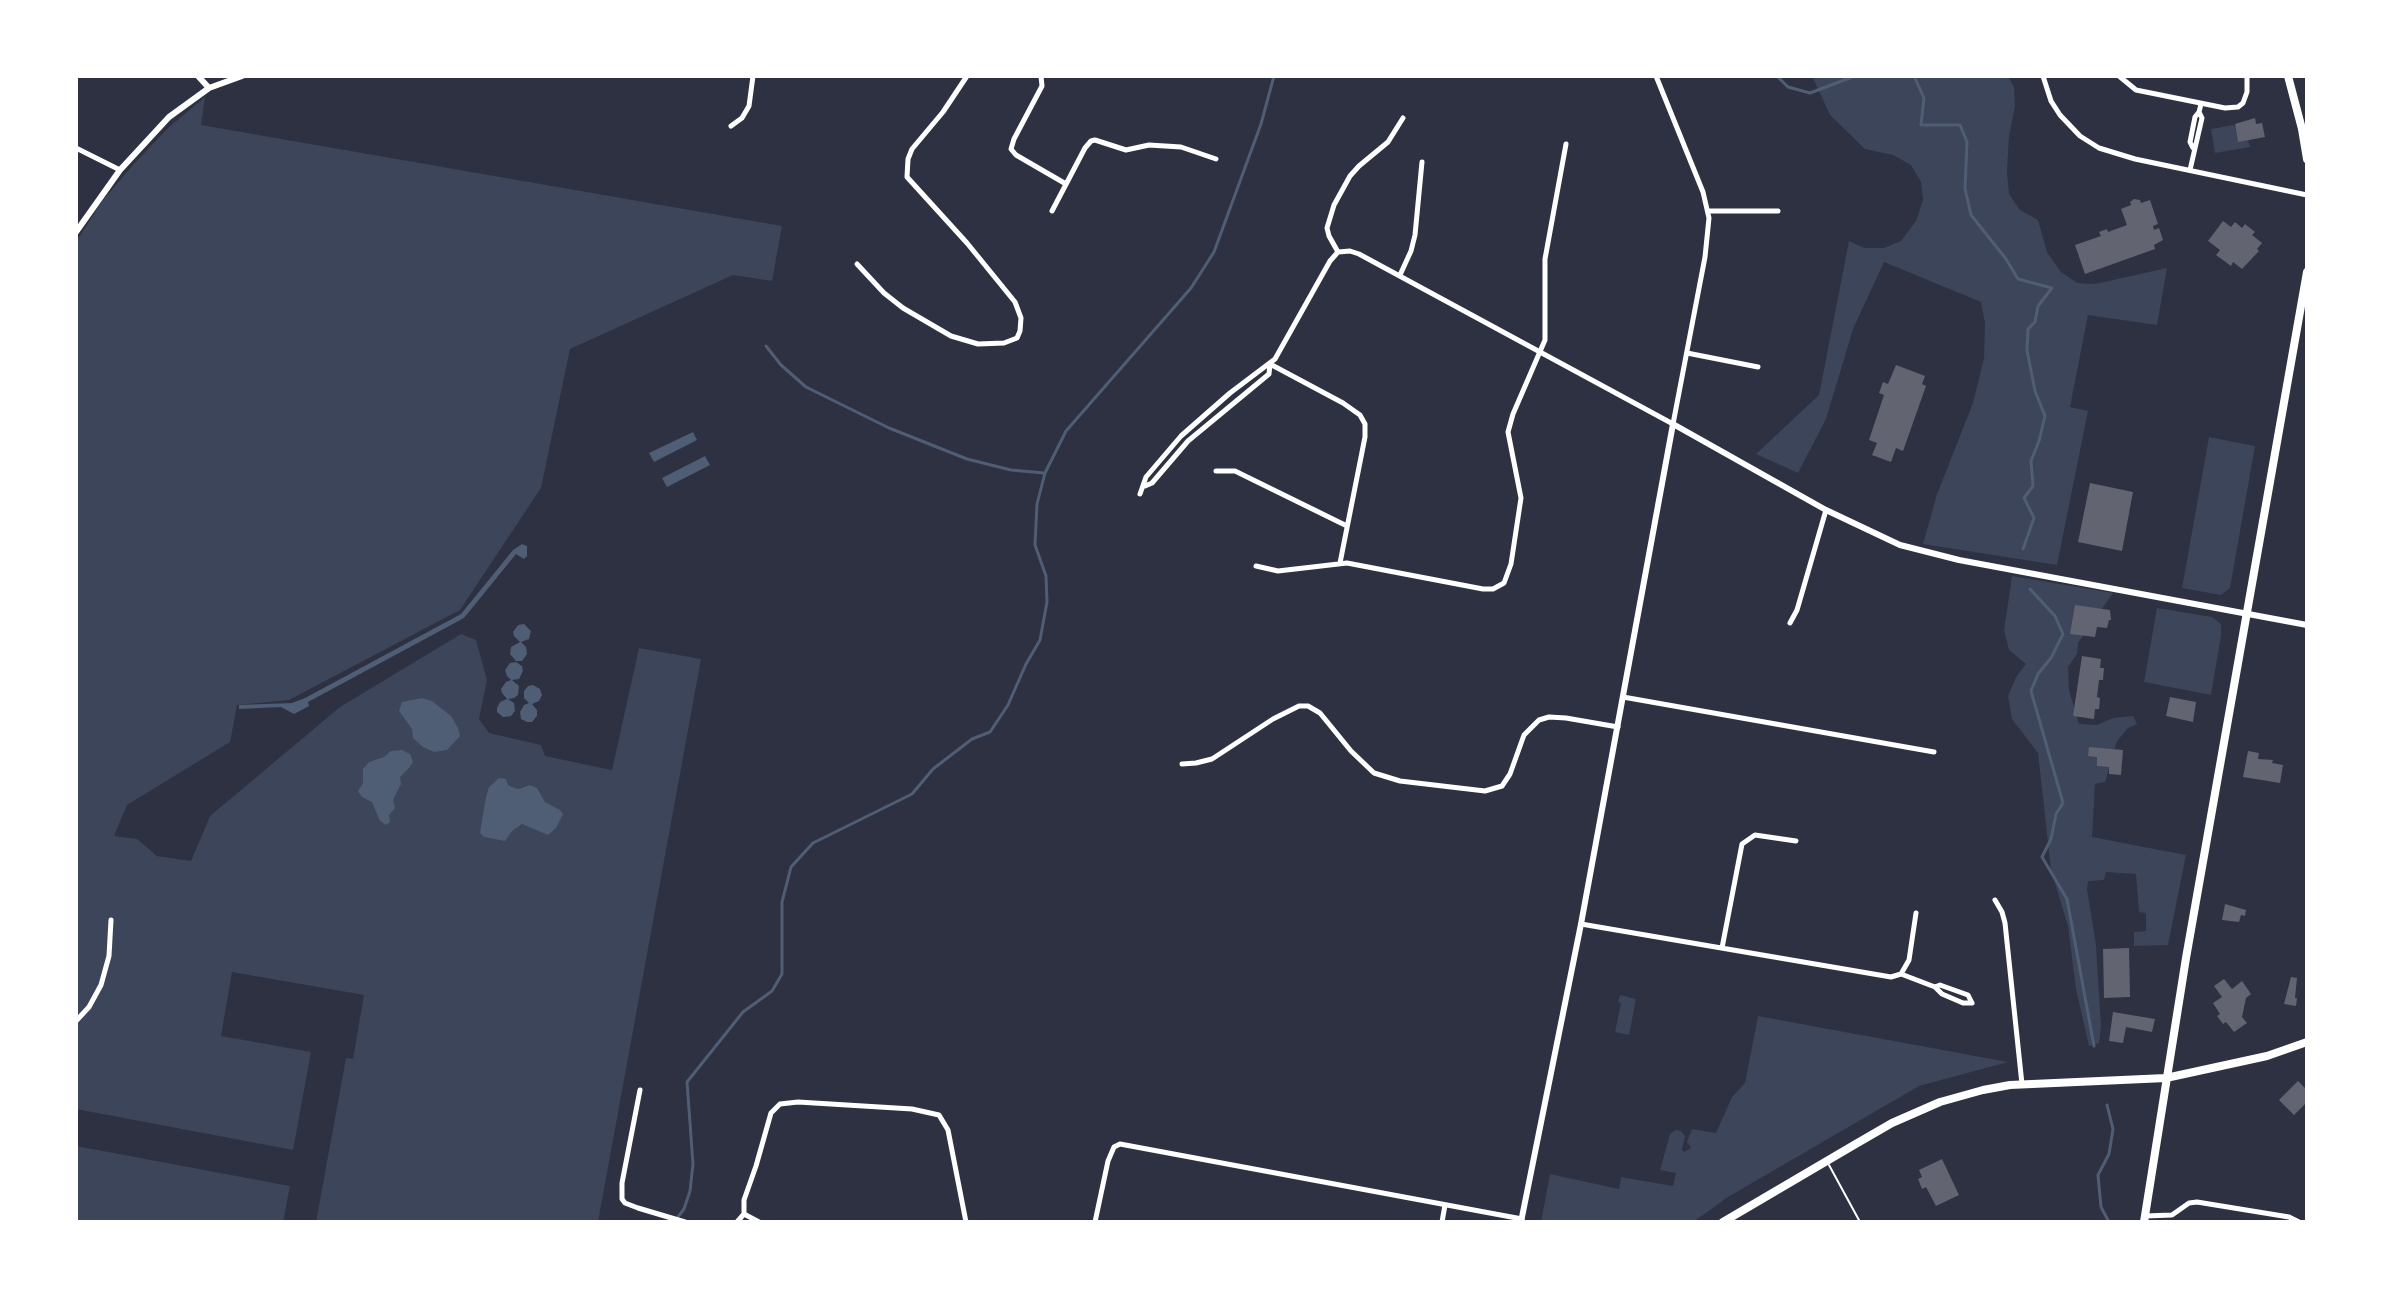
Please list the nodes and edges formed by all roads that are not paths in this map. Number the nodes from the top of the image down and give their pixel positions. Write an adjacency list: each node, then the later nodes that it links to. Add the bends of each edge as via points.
1 (198, 76): 11 (street)
2 (242, 76): 11 (street)
3 (753, 76): 14 (street, via 749,106)
4 (967, 76): 29 (street, via 912,149 907,177 1015,302 1021,318 1017,338 978,344 951,336 903,308)
5 (1041, 76): 22 (street, via 1042,86 1011,149)
6 (1656, 76): 25 (street)
7 (2043, 76): 21 (street, via 2060,115 2090,142 2124,157)
8 (2119, 76): 12 (street, via 2136,90)
9 (2247, 76): 12 (street, via 2241,105)
10 (2288, 76): 18 (main road)
11 (209, 88): 20 (street, via 169,117)
12 (2201, 104): 21 (street)
13 (1403, 118): 28 (street, via 1388,142 1350,176 1334,205 1327,228)
14 (731, 126)
15 (1566, 144): 32 (street, via 1544,267 1546,326)
16 (76, 148): 20 (street)
17 (1216, 159): 22 (street, via 1181,147 1126,150 1095,140 1088,143)
18 (2307, 159)
19 (1422, 162): 31 (street, via 1415,235)
20 (120, 170): 27 (street)
21 (2190, 170): 23 (street)
22 (1066, 184): 24 (street)
23 (2307, 195)
24 (1052, 211)
25 (1708, 211): 26 (street); 33 (street, via 1708,240)
26 (1778, 211)
27 (76, 232)
28 (1338, 252): 31 (street, via 1357,253); 34 (street)
29 (857, 264)
30 (2307, 272): 43 (main road)
31 (1400, 275): 32 (street)
32 (1541, 352): 36 (street); 41 (street, via 1508,432 1521,498 1505,581 1498,588 1483,589)
33 (1687, 353): 35 (street); 36 (street)
34 (1270, 364): 38 (street, via 1269,374 1188,441); 40 (street, via 1343,403 1364,421)
35 (1758, 367)
36 (1673, 424): 39 (street); 46 (street)
37 (1216, 471): 40 (street, via 1235,471)
38 (1140, 494)
39 (1826, 510): 43 (street, via 1890,541 1941,556); 44 (street)
40 (1347, 526): 41 (street)
41 (1340, 563): 42 (street, via 1278,571)
42 (1256, 566)
43 (2246, 612): 45 (street); 60 (main road)
44 (1790, 623)
45 (2307, 625)
46 (1623, 697): 47 (street); 48 (street)
47 (1618, 727): 49 (street, via 1566,718 1539,720 1524,735 1502,786 1485,791 1374,773 1308,706 1280,715 1212,759); 54 (street)
48 (1934, 752)
49 (1182, 764)
50 (1796, 841): 55 (street, via 1755,835 1742,844)
51 (1995, 900): 61 (street, via 2005,923)
52 (1916, 913): 56 (street, via 1909,960)
53 (111, 920): 58 (street, via 101,985)
54 (1581, 924): 55 (street); 67 (street)
55 (1722, 948): 56 (street, via 1891,977)
56 (1901, 974): 57 (street)
57 (1935, 987): 57 (street, via 1942,994 1972,1003 1968,995)
58 (76, 1021)
59 (2307, 1042): 60 (main road)
60 (2166, 1078): 61 (main road); 66 (main road)
61 (2022, 1084): 63 (main road, via 1940,1102)
62 (640, 1090): 69 (street, via 621,1192 625,1203)
63 (1827, 1161): 75 (main road); 76 (lane)
64 (1445, 1205): 67 (street); 73 (street, via 1120,1144 1108,1161); 74 (street)
65 (744, 1214): 70 (street); 71 (street); 72 (street, via 771,1113 780,1104 798,1102 935,1113 948,1130)
66 (2145, 1219): 68 (street, via 2172,1215 2197,1202)
67 (1521, 1221)
68 (2298, 1221)
69 (685, 1222)
70 (737, 1222)
71 (759, 1222)
72 (966, 1222)
73 (1095, 1222)
74 (1442, 1222)
75 (1723, 1222)
76 (1860, 1222)

